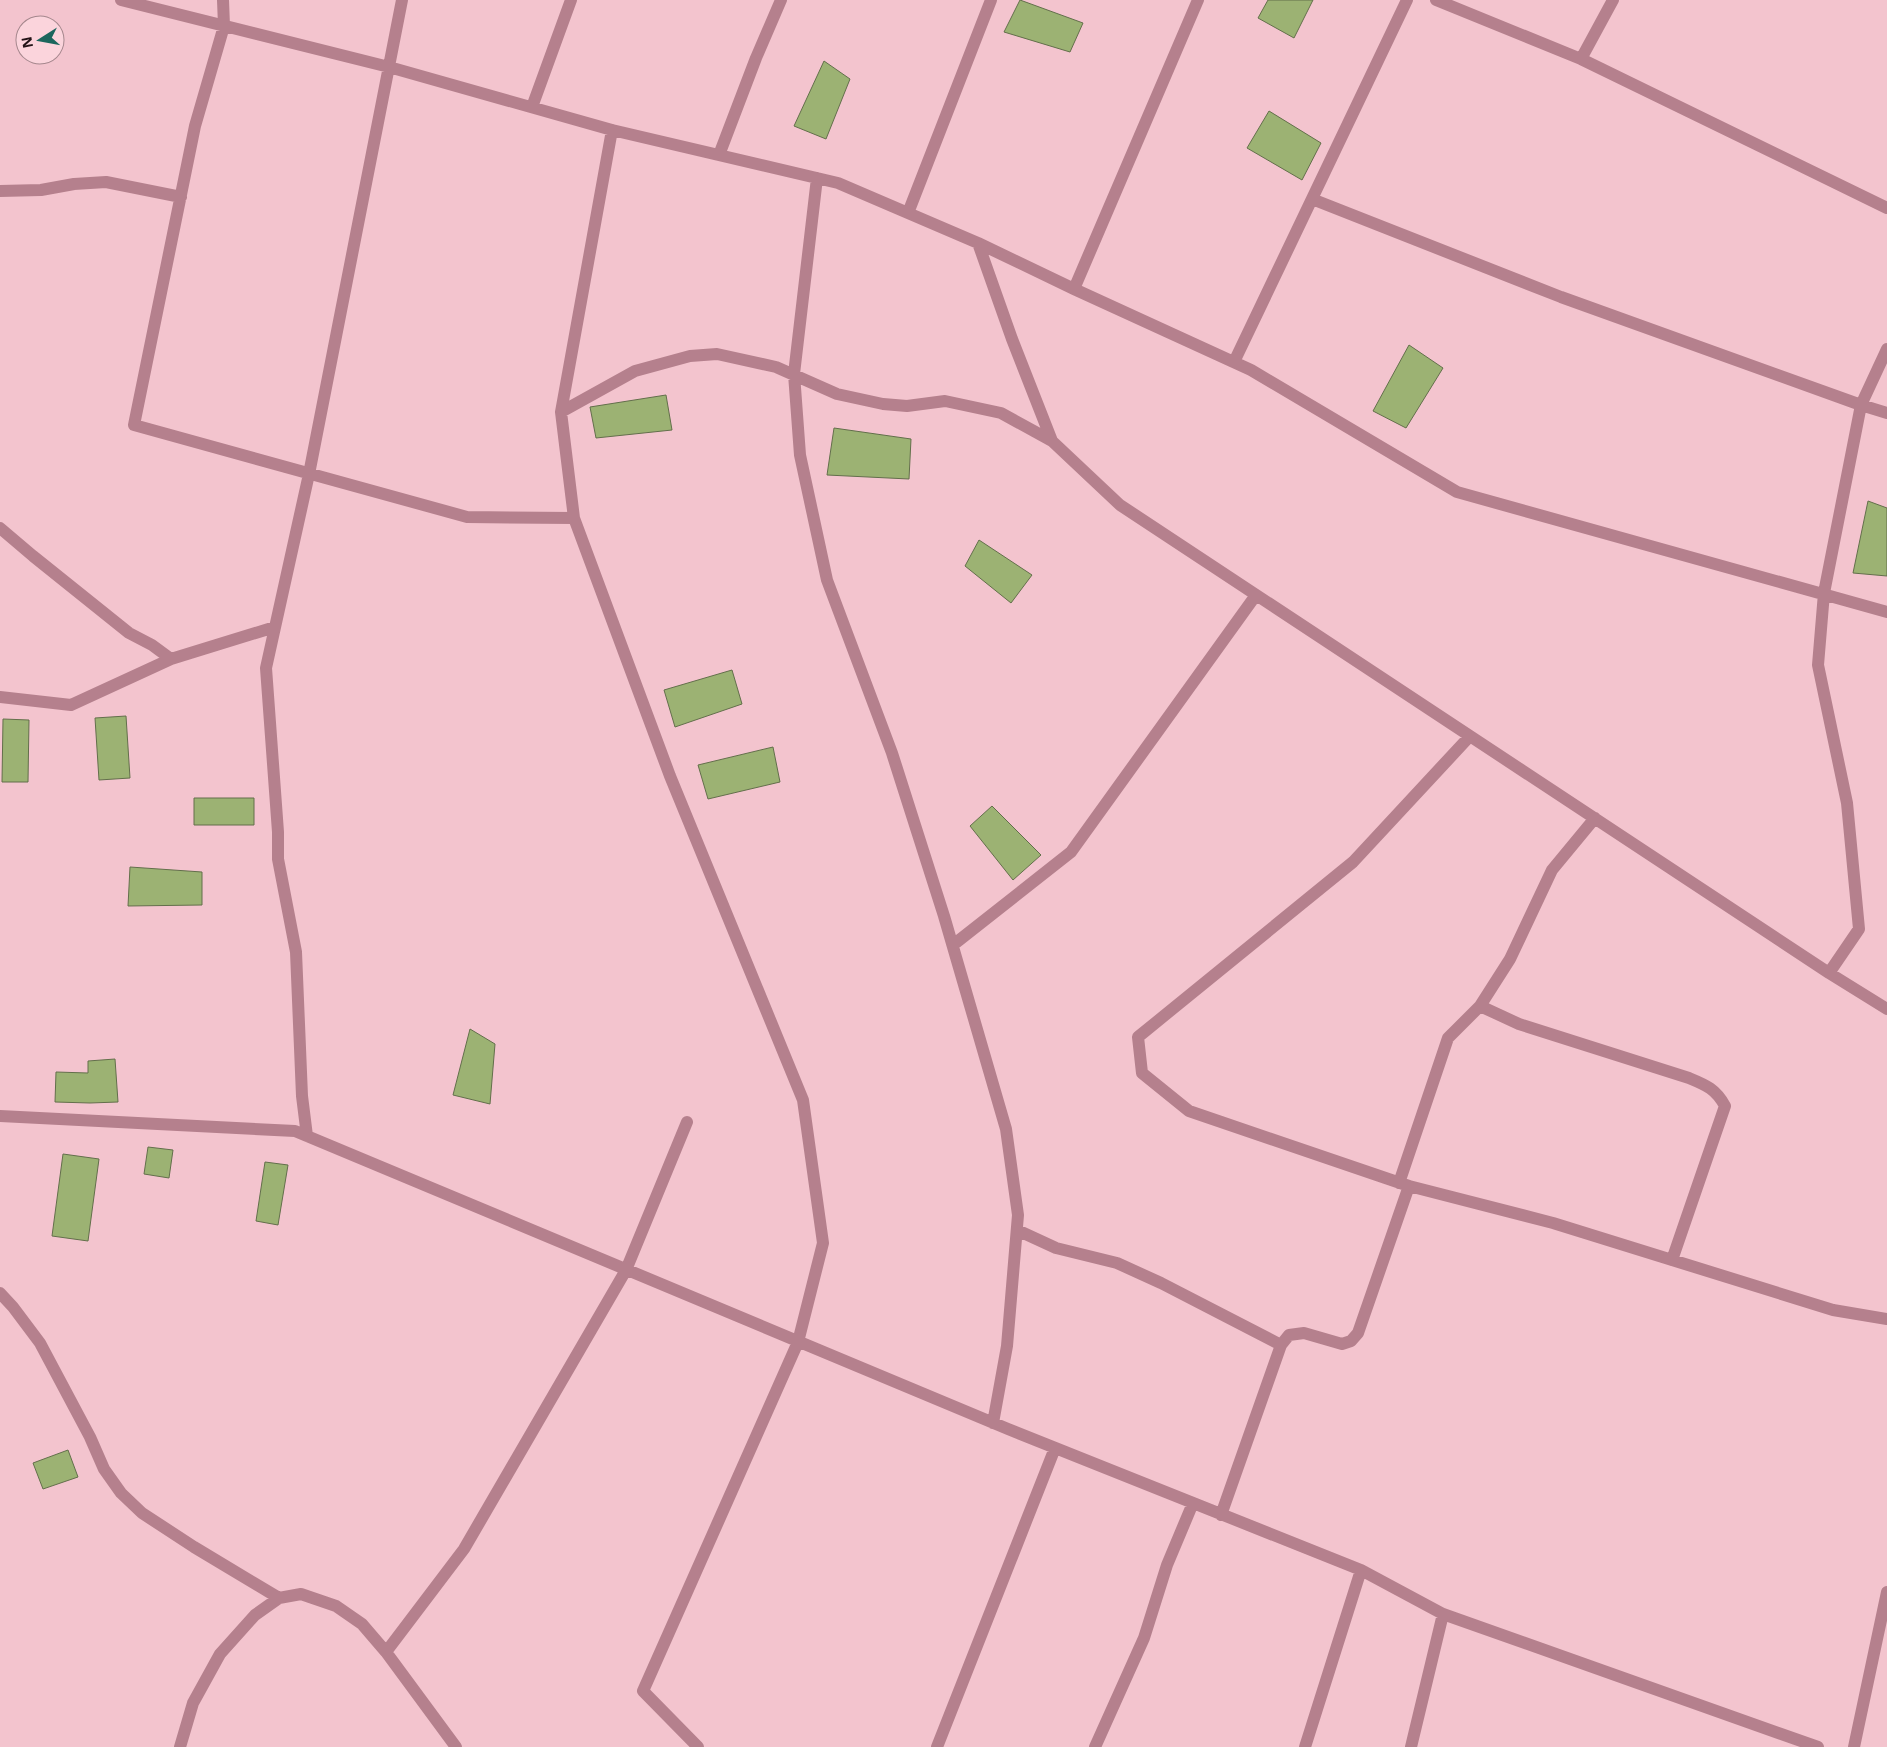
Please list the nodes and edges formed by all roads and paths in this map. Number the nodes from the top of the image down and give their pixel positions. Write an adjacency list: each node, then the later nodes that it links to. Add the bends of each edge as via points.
1 (121, 0): 11 (street)
2 (224, 0): 11 (street)
3 (402, 0): 13 (street)
4 (571, 0): 14 (street)
5 (781, 0): 16 (street)
6 (991, 0): 22 (street)
7 (1198, 0): 24 (street)
8 (1407, 0): 20 (street)
9 (1436, 0): 12 (street)
10 (1613, 0): 12 (street)
11 (224, 26): 13 (street); 19 (street, via 195,126)
12 (1581, 59): 21 (street)
13 (389, 67): 14 (street); 32 (street)
14 (532, 107): 15 (street)
15 (612, 130): 16 (street); 29 (street)
16 (719, 155): 17 (street)
17 (817, 178): 22 (street, via 838,183); 27 (street)
18 (0, 192): 19 (street, via 106,182)
19 (181, 197): 32 (street, via 134,426)
20 (1312, 199): 26 (street); 28 (street, via 1561,297)
21 (1887, 208)
22 (908, 213): 23 (street)
23 (978, 243): 24 (street); 31 (street)
24 (1074, 289): 26 (street)
25 (1887, 349): 28 (street)
26 (1234, 362): 35 (street, via 1457,492)
27 (794, 374): 29 (street, via 717,354 690,356 635,371); 31 (street, via 836,394 883,404 907,406 945,401 971,405 1001,413); 43 (street, via 800,455 827,580 892,754)
28 (1861, 406): 30 (street); 35 (street)
29 (561, 412): 33 (street)
30 (1887, 413)
31 (1052, 442): 36 (street, via 1120,505)
32 (309, 474): 33 (street, via 467,517); 38 (street)
33 (574, 518): 56 (street, via 670,776 803,1100 823,1243)
34 (0, 528): 39 (street, via 129,633 152,644)
35 (1824, 593): 37 (street); 44 (street, via 1818,665 1847,803 1859,929)
36 (1256, 595): 41 (street); 43 (street, via 1071,852)
37 (1887, 612)
38 (275, 627): 39 (street); 49 (street, via 266,668 278,859 296,952 302,1096)
39 (171, 659): 40 (street, via 71,705)
40 (0, 697)
41 (1470, 736): 42 (street); 50 (street, via 1353,862 1138,1038 1142,1073 1189,1111)
42 (1595, 818): 44 (street); 45 (street, via 1552,870 1510,959)
43 (953, 945): 51 (street, via 1006,1129 1018,1215)
44 (1829, 973): 46 (street)
45 (1480, 1006): 50 (street, via 1448,1038); 52 (street, via 1519,1024 1689,1078 1719,1094 1725,1106)
46 (1887, 1009)
47 (0, 1116): 49 (street, via 295,1131)
48 (687, 1122): 53 (street)
49 (307, 1136): 53 (street)
50 (1404, 1184): 52 (street, via 1553,1223); 57 (street, via 1358,1333 1351,1341 1342,1344 1304,1333 1289,1335)
51 (1017, 1230): 57 (street, via 1056,1248 1117,1263); 58 (street, via 1007,1346)
52 (1672, 1260): 55 (street, via 1832,1310)
53 (626, 1270): 56 (street); 66 (street, via 464,1549)
54 (0, 1293): 64 (street, via 40,1343 104,1469 121,1493 142,1513)
55 (1887, 1319)
56 (798, 1342): 58 (street); 69 (street, via 643,1691)
57 (1281, 1345): 61 (street)
58 (993, 1423): 59 (street)
59 (1055, 1448): 60 (street); 70 (street)
60 (1193, 1503): 61 (street); 71 (street, via 1167,1565 1144,1638)
61 (1222, 1515): 62 (street)
62 (1361, 1570): 65 (street); 72 (street)
63 (1887, 1592): 75 (street)
64 (279, 1598): 66 (street, via 301,1594 336,1606 362,1624); 67 (street, via 255,1615 220,1654 193,1703)
65 (1443, 1614): 73 (street); 74 (street)
66 (386, 1652): 68 (street)
67 (180, 1747)
68 (456, 1747)
69 (698, 1747)
70 (937, 1747)
71 (1095, 1747)
72 (1305, 1747)
73 (1411, 1747)
74 (1818, 1747)
75 (1854, 1747)

